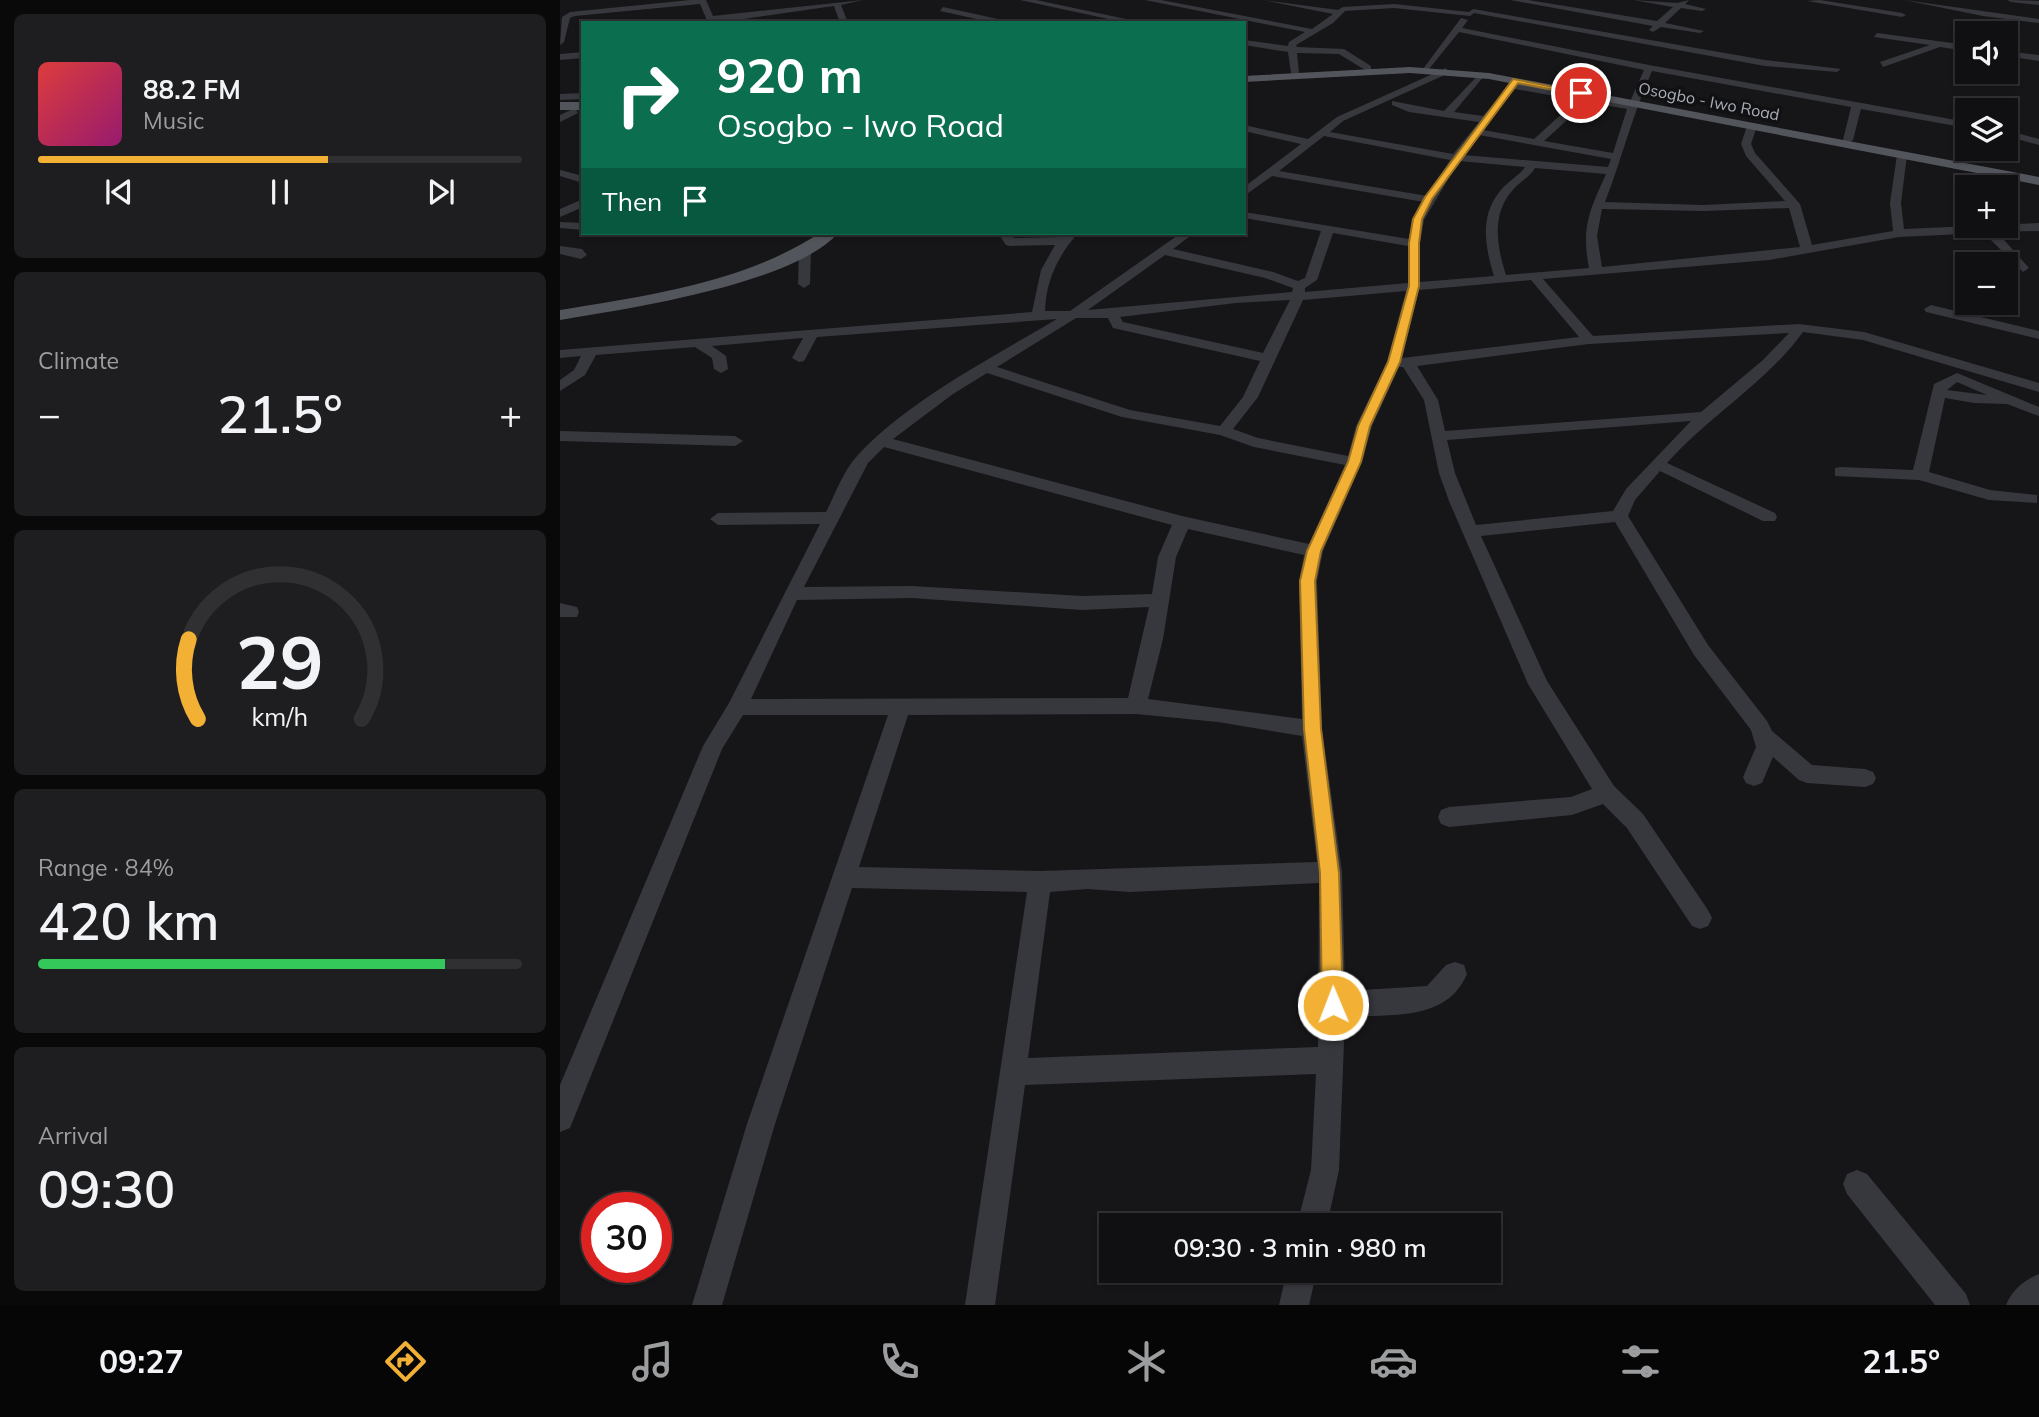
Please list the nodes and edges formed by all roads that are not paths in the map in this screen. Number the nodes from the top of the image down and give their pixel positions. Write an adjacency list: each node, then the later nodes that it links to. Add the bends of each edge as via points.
1 (613, 0): 23 (street)
2 (859, 0): 16 (street)
3 (1024, 0): 28 (street)
4 (1149, 0): 24 (street)
5 (1268, 0): 26 (street)
6 (1484, 0): 27 (street)
7 (1514, 0): 35 (street)
8 (1637, 0): 20 (street)
9 (1685, 0): 20 (street)
10 (1901, 0): 14 (street, via 1893,9 1897,16)
11 (1908, 0): 25 (street)
12 (1970, 0): 25 (street)
13 (2011, 0): 17 (street)
14 (1811, 1)
15 (1382, 2): 26 (street); 27 (street)
16 (837, 3): 18 (street); 30 (street)
17 (2039, 3)
18 (788, 4): 29 (street)
19 (1214, 5): 24 (street)
20 (1678, 6): 22 (street); 35 (street)
21 (943, 9): 31 (street)
22 (1702, 9)
23 (611, 10): 29 (street, via 703,1); 40 (street, via 566,17)
24 (1205, 10): 37 (street)
25 (1966, 11): 34 (street)
26 (1337, 12): 37 (street)
27 (1471, 12): 36 (street); 42 (street)
28 (1119, 19): 32 (street); 33 (street)
29 (712, 21)
30 (841, 21)
31 (995, 21)
32 (1114, 21)
33 (1130, 21)
34 (2039, 21)
35 (1659, 24): 38 (street); 42 (street)
36 (1456, 29): 52 (street); 54 (street)
37 (1311, 31): 45 (street)
38 (1700, 31)
39 (1877, 35): 43 (street)
40 (564, 38)
41 (1246, 41): 45 (street)
42 (1641, 42): 52 (street); 60 (street)
43 (1938, 44): 44 (street); 53 (street)
44 (1955, 46)
45 (1290, 49): 55 (street, via 1341,51); 59 (street)
46 (581, 55): 49 (street)
47 (2018, 56): 48 (street)
48 (2021, 56): 50 (street); 51 (street)
49 (560, 57)
50 (2018, 58)
51 (2039, 58)
52 (1620, 62): 56 (street)
53 (1883, 64)
54 (1426, 67): 55 (main road, Osogbo - Iwo Road); 70 (main road, Osogbo - Iwo Road, via 1491,73)
55 (1368, 68): 59 (main road, Osogbo - Iwo Road)
56 (1649, 68): 65 (street); 70 (street)
57 (1837, 69): 60 (street)
58 (1446, 71): 61 (main road, Osogbo - Iwo Road); 63 (main road, Osogbo - Iwo Road); 80 (street)
59 (1295, 73): 62 (main road, Osogbo - Iwo Road)
60 (1795, 74): 65 (street)
61 (1481, 75): 64 (main road, Osogbo - Iwo Road); 74 (street)
62 (1246, 77)
63 (1246, 77)
64 (1515, 83): 68 (street); 70 (main road, Osogbo - Iwo Road); 77 (street)
65 (1791, 92): 71 (street)
66 (581, 96): 67 (street)
67 (560, 97)
68 (1584, 99): 70 (street); 84 (street)
69 (1395, 103): 74 (street)
70 (1633, 103): 78 (main road, Osogbo - Iwo Road); 82 (main road, Osogbo - Iwo Road); 88 (street)
71 (1857, 104): 76 (street); 82 (street)
72 (560, 109): 73 (main road)
73 (580, 110): 75 (street)
74 (1447, 114): 77 (street)
75 (560, 118)
76 (1955, 123)
77 (1483, 126): 84 (street); 87 (street)
78 (1752, 126): 86 (main road, Osogbo - Iwo Road); 98 (street, via 1746,144 1749,154)
79 (1246, 128): 83 (street)
80 (1321, 132): 83 (street); 87 (street)
81 (2018, 136): 85 (street)
82 (1848, 140): 94 (main road, Osogbo - Iwo Road)
83 (1307, 142): 92 (street)
84 (1537, 142): 88 (street)
85 (2039, 142)
86 (1902, 155): 94 (main road, Osogbo - Iwo Road); 108 (street, via 1896,185)
87 (1456, 158): 89 (street); 96 (street)
88 (1618, 158): 90 (street)
89 (1533, 162): 90 (street); 124 (street, via 1526,177 1511,185 1492,213 1493,255)
90 (1612, 171): 99 (street)
91 (560, 173): 93 (street)
92 (1271, 173): 95 (street); 96 (street)
93 (581, 179)
94 (2039, 179)
95 (1246, 192)
96 (1428, 199): 115 (street)
97 (581, 203): 100 (street)
98 (1794, 204): 99 (street, via 1704,208); 118 (street)
99 (1596, 205): 122 (street, via 1590,227)
100 (560, 214)
101 (1246, 215): 106 (street)
102 (560, 225): 103 (street)
103 (581, 227)
104 (2039, 227): 105 (street)
105 (2018, 228)
106 (1328, 229): 115 (street); 127 (street, via 1311,280)
107 (1955, 230): 108 (street)
108 (1899, 233): 118 (street)
109 (827, 235): 117 (main road)
110 (1005, 235): 114 (street, via 1010,242)
111 (1069, 235): 114 (street)
112 (1185, 235): 119 (street)
113 (1995, 238): 121 (street)
114 (1060, 241): 131 (street, via 1040,295)
115 (1414, 243): 126 (street)
116 (560, 250): 120 (street)
117 (805, 250): 125 (street); 132 (main road, via 698,287)
118 (1807, 250): 122 (street)
119 (1164, 251): 127 (street, via 1269,275); 129 (street)
120 (581, 255)
121 (2023, 268)
122 (1596, 270): 123 (street)
123 (1534, 276): 124 (street); 136 (street)
124 (1501, 277): 126 (street)
125 (804, 284)
126 (1414, 286): 127 (street); 142 (street)
127 (1299, 291): 130 (street); 141 (street)
128 (1931, 310): 135 (street)
129 (1074, 314): 130 (street); 131 (street); 143 (street)
130 (1112, 314): 141 (street, via 1118,325 1144,333)
131 (1038, 315): 134 (street)
132 (560, 316)
133 (1798, 328): 136 (street); 145 (street, via 1864,336); 152 (street, via 1765,368)
134 (812, 334): 137 (street); 140 (street)
135 (2039, 335)
136 (1589, 340): 142 (street)
137 (699, 344): 138 (street); 144 (street, via 719,356)
138 (591, 351): 139 (street); 146 (street, via 580,372)
139 (560, 354)
140 (799, 358)
141 (1270, 359): 153 (street, via 1237,419)
142 (1401, 362): 155 (street, via 1431,400); 158 (street, via 1364,426)
143 (986, 368): 153 (street, via 1127,414); 157 (street)
144 (721, 369)
145 (1959, 370): 147 (street); 148 (street, via 1941,384); 149 (street); 150 (street)
146 (560, 387)
147 (2039, 388)
148 (1939, 393): 149 (street); 161 (street)
149 (1974, 399): 150 (street)
150 (2010, 399): 151 (street)
151 (2039, 412)
152 (1704, 416): 155 (street); 159 (street)
153 (1223, 431): 158 (street, via 1254,442)
154 (560, 436): 156 (street)
155 (1439, 436): 168 (street, via 1447,473)
156 (735, 441)
157 (881, 441): 166 (street, via 861,461); 167 (street)
158 (1354, 462): 169 (street)
159 (1657, 464): 163 (street, via 1626,499); 164 (street)
160 (1841, 472): 161 (street)
161 (1920, 475): 162 (street, via 1989,495)
162 (2031, 499)
163 (1620, 516): 168 (street); 176 (street, via 1694,639)
164 (1769, 517)
165 (718, 519): 166 (street)
166 (830, 519): 170 (street)
167 (1182, 522): 169 (street); 171 (street, via 1167,556)
168 (1470, 531): 179 (street, via 1538,684)
169 (1314, 551): 175 (street, via 1308,581)
170 (790, 594): 171 (street, via 912,592 1082,603); 173 (street)
171 (1158, 600): 172 (street)
172 (1136, 706): 174 (street); 175 (street)
173 (737, 708): 174 (street); 189 (street, via 713,746)
174 (900, 709): 182 (street)
175 (1312, 729): 181 (street)
176 (1765, 737): 177 (street, via 1766,747); 178 (street, via 1807,774)
177 (1754, 777)
178 (1865, 778)
179 (1606, 793): 180 (street, via 1572,806); 184 (street, via 1635,821)
180 (1449, 817)
181 (1329, 873): 183 (street); 186 (street)
182 (845, 877): 183 (street); 194 (street, via 761,1124)
183 (1040, 882): 188 (street)
184 (1700, 918)
185 (1455, 974): 186 (street, via 1442,991 1429,998)
186 (1333, 1005): 187 (street)
187 (1332, 1060): 188 (street); 191 (street, via 1325,1170)
188 (1015, 1072): 195 (street)
189 (560, 1118)
190 (1857, 1184): 197 (street)
191 (1315, 1213)
192 (1298, 1283): 196 (street)
193 (2039, 1289): 198 (street)
194 (707, 1305)
195 (980, 1305)
196 (1294, 1305)
197 (1955, 1305)
198 (2021, 1305)

